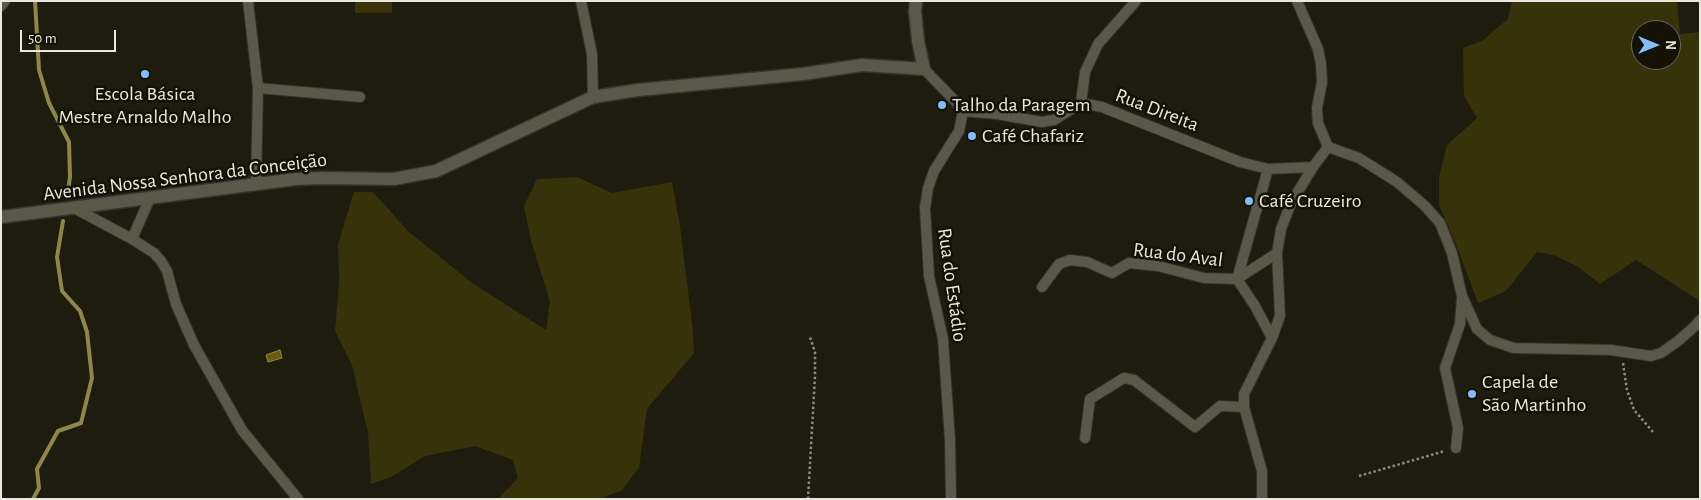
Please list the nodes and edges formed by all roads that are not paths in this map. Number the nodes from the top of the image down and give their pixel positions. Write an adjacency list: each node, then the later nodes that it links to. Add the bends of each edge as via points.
1 (5, 1): 7 (street)
2 (248, 1): 9 (street)
3 (581, 1): 11 (street, via 592,54)
4 (916, 1): 8 (street, via 918,41)
5 (1136, 1): 12 (street, via 1098,44 1085,72)
6 (1297, 1): 14 (street, via 1321,64 1318,123)
7 (1, 6)
8 (924, 69): 11 (street, Avenida Nossa Senhora da Conceição, via 862,65); 13 (street)
9 (258, 88): 10 (street); 17 (street)
10 (360, 97)
11 (593, 97): 17 (street, Avenida Nossa Senhora da Conceição, via 436,171 394,178 321,178)
12 (1081, 103): 13 (street, via 1054,120 1042,122); 16 (street, Rua Direita, via 1102,107 1240,162)
13 (962, 111): 32 (street, Rua do Estádio, via 959,131 934,171 925,208 929,276 943,339)
14 (1328, 147): 15 (street); 25 (street, via 1359,158 1397,182 1425,206 1440,224 1452,253)
15 (1313, 167): 16 (street, Rua Direita); 22 (street, via 1291,203 1281,229)
16 (1268, 168): 23 (street)
17 (256, 184): 18 (street, Avenida Nossa Senhora da Conceição)
18 (150, 198): 19 (street, Avenida Nossa Senhora da Conceição); 21 (street)
19 (74, 208): 20 (street, Avenida Nossa Senhora da Conceição); 21 (street)
20 (1, 217)
21 (132, 239): 31 (street, via 161,261 194,345 242,430)
22 (1277, 253): 23 (street); 27 (street, via 1280,316)
23 (1237, 279): 24 (street, Rua do Aval, via 1204,278 1158,266 1128,263 1112,273 1087,262 1070,260 1059,264); 27 (street, via 1256,306)
24 (1042, 287)
25 (1462, 296): 26 (street, via 1477,329 1490,340 1514,348 1651,356 1661,353); 30 (street, via 1460,324 1445,368 1458,428)
26 (1700, 320)
27 (1272, 338): 28 (street, via 1244,394)
28 (1244, 407): 29 (street, via 1220,406 1195,427 1134,380 1124,378 1090,399); 33 (street, via 1262,471)
29 (1085, 438)
30 (1456, 448)
31 (298, 499)
32 (951, 499)
33 (1262, 499)

